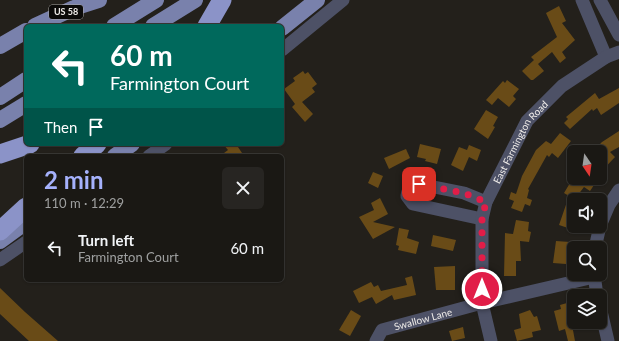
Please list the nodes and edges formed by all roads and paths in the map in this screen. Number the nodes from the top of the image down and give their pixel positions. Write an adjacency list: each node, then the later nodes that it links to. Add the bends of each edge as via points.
1 (99, 0): 9 (main road, US 58)
2 (156, 0): 10 (main road)
3 (222, 0): 12 (highway)
4 (317, 0): 13 (main road)
5 (343, 0): 17 (street)
6 (582, 0): 19 (street)
7 (600, 0): 15 (street)
8 (192, 2): 11 (main road)
9 (39, 24)
10 (117, 24)
11 (156, 24)
12 (208, 24)
13 (284, 26)
14 (24, 31): 16 (main road)
15 (619, 35)
16 (0, 46)
17 (284, 48)
18 (619, 52): 19 (street, East Farmington Road)
19 (606, 57): 33 (street, East Farmington Road, via 562,86 527,121)
20 (24, 81): 21 (main road)
21 (0, 96)
22 (24, 105): 23 (main road)
23 (0, 120)
24 (24, 146): 28 (highway)
25 (94, 146): 29 (highway)
26 (129, 146): 30 (main road)
27 (163, 146): 31 (street)
28 (0, 154)
29 (85, 154)
30 (118, 154)
31 (152, 154)
32 (619, 190): 35 (street)
33 (486, 202): 36 (street, East Farmington Road); 36 (street, via 464,193 419,184 412,186 408,191 407,196 413,204)
34 (24, 209): 38 (highway)
35 (607, 210)
36 (482, 219): 43 (street, East Farmington Road)
37 (24, 223): 39 (main road)
38 (0, 231)
39 (0, 241)
40 (24, 243): 41 (street)
41 (0, 260)
42 (572, 281): 43 (street, Swallow Lane)
43 (482, 302): 45 (street, Swallow Lane, via 382,330); 46 (street, East Farmington Road)
44 (605, 329): 47 (street)
45 (376, 341)
46 (491, 341)
47 (608, 341)

